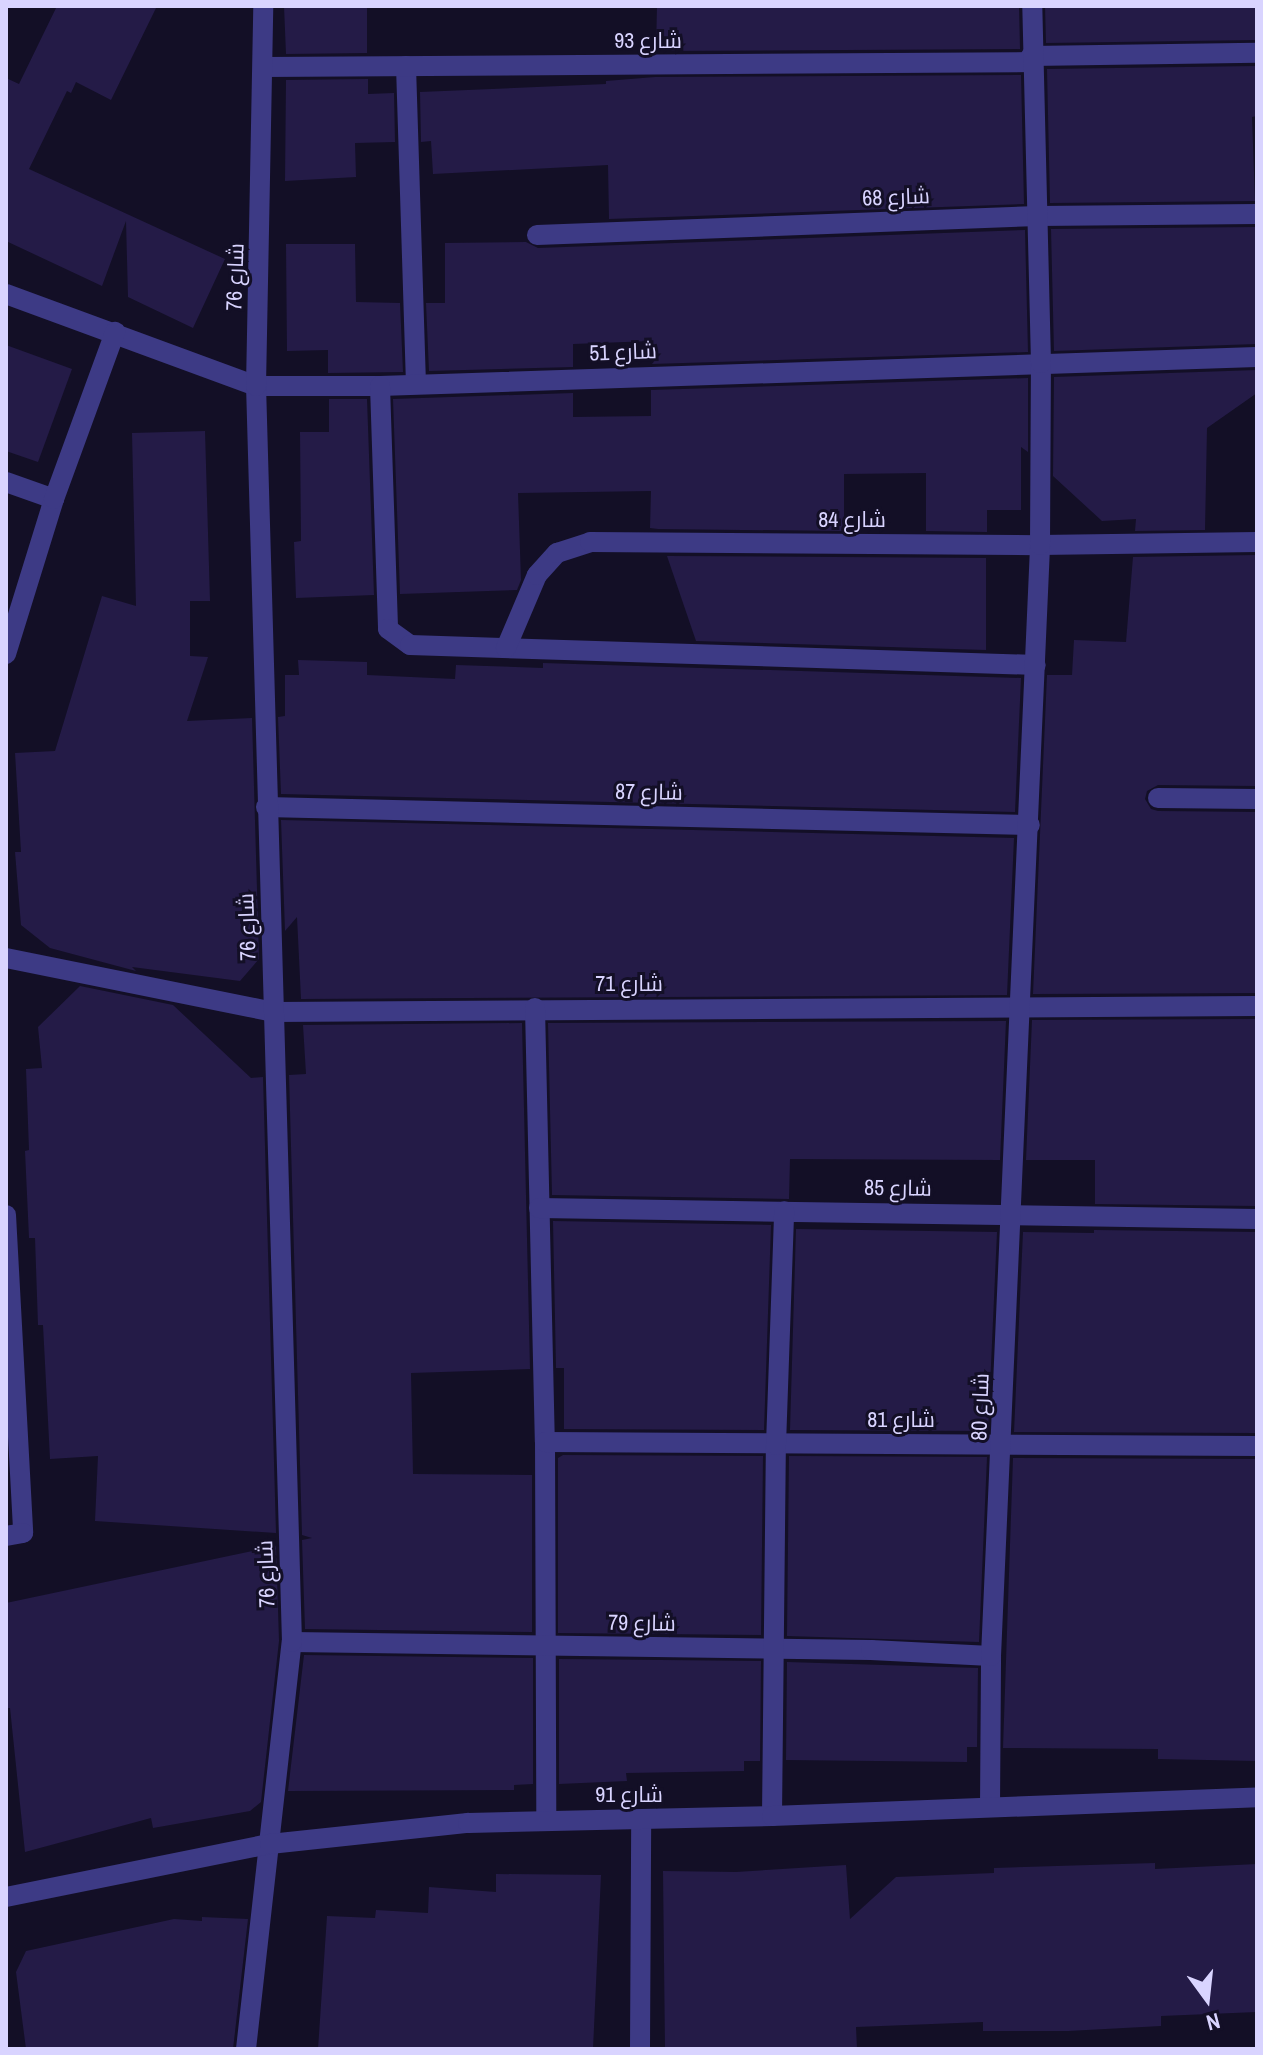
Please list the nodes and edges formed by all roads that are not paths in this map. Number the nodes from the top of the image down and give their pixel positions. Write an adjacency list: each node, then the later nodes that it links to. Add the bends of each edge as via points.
1 (263, 6): 6 (street, شارع 76)
2 (1032, 6): 4 (street, شارع 80)
3 (1257, 53): 4 (street, شارع 93)
4 (1032, 59): 5 (street, شارع 93); 8 (street, شارع 80)
5 (406, 66): 6 (street, شارع 93); 14 (street)
6 (264, 67): 15 (street, شارع 76)
7 (1257, 214): 8 (street, شارع 68)
8 (1038, 216): 9 (street, شارع 68); 13 (street, شارع 80)
9 (537, 235)
10 (6, 294): 11 (street, شارع 51)
11 (115, 332): 15 (street, شارع 51); 18 (street)
12 (1257, 357): 13 (street, شارع 51)
13 (1041, 363): 14 (street, شارع 51); 20 (street, شارع 80)
14 (416, 383): 16 (street, شارع 51)
15 (256, 386): 16 (street, شارع 51); 26 (street, شارع 76)
16 (380, 386): 21 (street, via 388,629 410,645)
17 (6, 482): 18 (street)
18 (54, 499): 22 (street)
19 (1257, 542): 20 (street, شارع 84)
20 (1040, 545): 21 (street, شارع 84, via 590,542 557,553 537,575); 23 (street, شارع 80)
21 (506, 648): 23 (street)
22 (6, 654)
23 (1036, 665): 27 (street, شارع 80)
24 (1158, 798): 25 (street)
25 (1257, 799)
26 (266, 807): 27 (street, شارع 87); 32 (street, شارع 76)
27 (1030, 825): 31 (street, شارع 80)
28 (6, 958): 32 (street, شارع 71)
29 (1257, 1006): 31 (street, شارع 71)
30 (535, 1008): 31 (street, شارع 71); 32 (street, شارع 71); 33 (street)
31 (1022, 1009): 35 (street, شارع 80)
32 (274, 1012): 43 (street, شارع 76)
33 (539, 1208): 34 (street, شارع 85); 38 (street)
34 (784, 1211): 35 (street, شارع 85); 40 (street)
35 (1010, 1214): 37 (street, شارع 85); 39 (street, شارع 80)
36 (6, 1215): 42 (street, via 23,1533)
37 (1257, 1219)
38 (545, 1442): 40 (street, شارع 81); 44 (street)
39 (1002, 1443): 40 (street, شارع 81); 41 (street, شارع 81); 46 (street, شارع 80)
40 (776, 1445): 45 (street)
41 (1257, 1446)
42 (6, 1536)
43 (292, 1642): 44 (street, شارع 79); 52 (street, شارع 76)
44 (545, 1646): 45 (street, شارع 79); 50 (street)
45 (775, 1648): 46 (street, شارع 79); 49 (street)
46 (991, 1656): 48 (street, شارع 80)
47 (1257, 1797): 48 (street, شارع 91)
48 (990, 1807): 49 (street, شارع 91)
49 (772, 1816): 51 (street, شارع 91)
50 (546, 1819): 51 (street, شارع 91); 52 (street, شارع 91)
51 (641, 1821): 55 (street)
52 (270, 1844): 53 (street, شارع 91); 54 (street, شارع 76)
53 (6, 1897)
54 (246, 2049)
55 (640, 2049)

